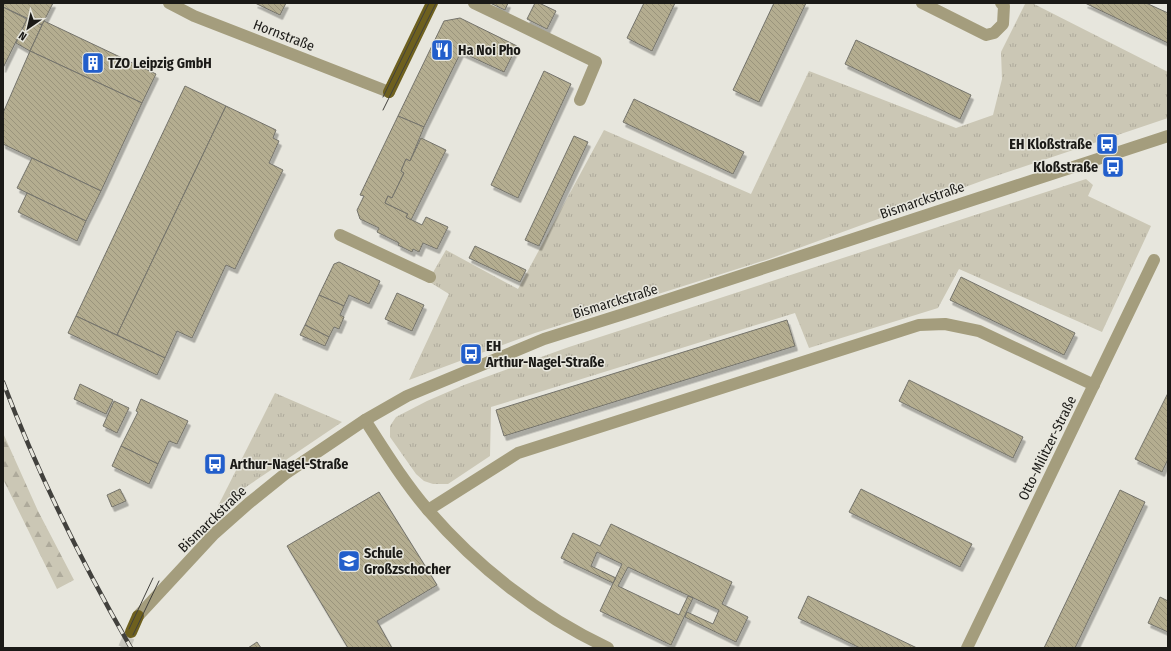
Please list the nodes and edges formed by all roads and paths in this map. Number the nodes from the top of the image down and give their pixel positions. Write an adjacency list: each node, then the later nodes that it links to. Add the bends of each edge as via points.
1 (169, 3): 6 (street, Hornstraße, via 194,16)
2 (432, 3): 6 (main road)
3 (474, 3): 7 (street, via 596,62)
4 (922, 3): 5 (street, via 986,35 994,33 1003,24 1004,6)
5 (1001, 3)
6 (389, 92)
7 (580, 100)
8 (1168, 136): 13 (street, Bismarckstraße, via 544,339 407,396)
9 (340, 235): 11 (street)
10 (1154, 260): 12 (street, Otto-Militzer-Straße)
11 (430, 277)
12 (1094, 385): 14 (street, via 979,331 945,324 919,325 518,453); 18 (street, Otto-Militzer-Straße)
13 (365, 420): 14 (street, via 392,463); 15 (street, Bismarckstraße, via 285,474 249,503 214,534)
14 (428, 510): 17 (street, via 492,573 528,601 563,624)
15 (138, 616): 16 (main road)
16 (131, 632)
17 (608, 648)
18 (967, 648)

